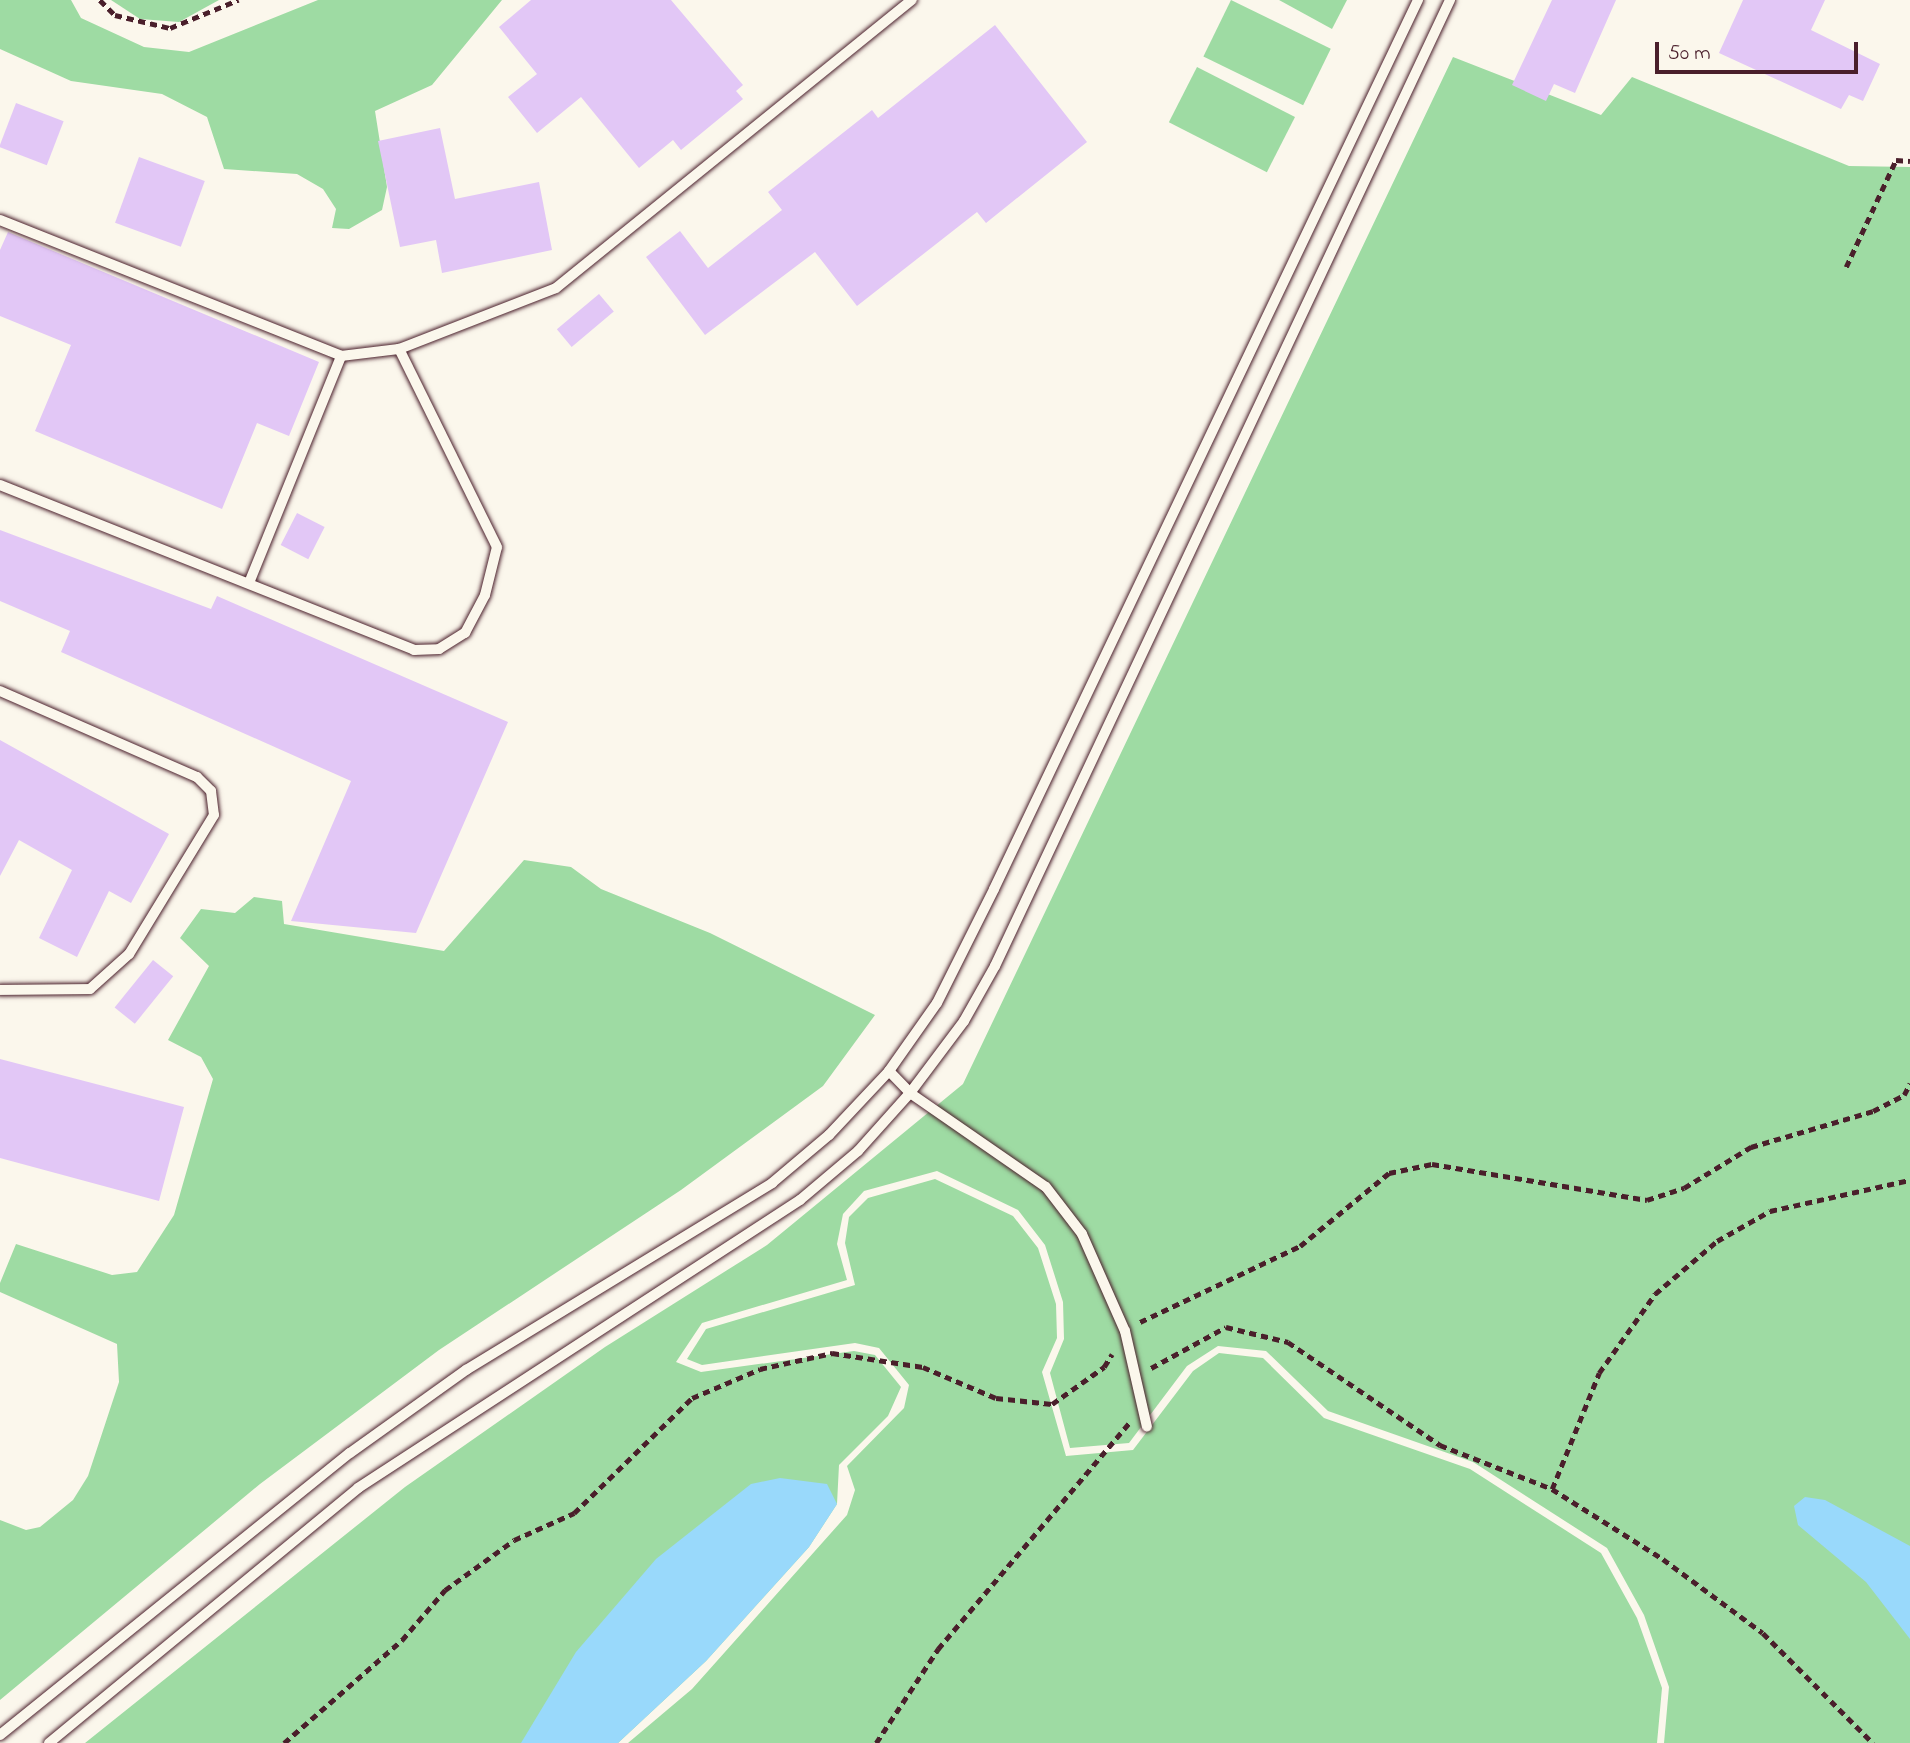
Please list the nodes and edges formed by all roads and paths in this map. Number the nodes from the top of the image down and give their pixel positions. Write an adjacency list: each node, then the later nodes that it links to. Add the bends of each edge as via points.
1 (100, 0): 2 (path, via 115,15 170,28)
2 (238, 0)
3 (912, 0): 9 (lane, via 556,288)
4 (1418, 0): 15 (lane, via 988,900 937,1003)
5 (1450, 0): 17 (lane, via 995,966 964,1021)
6 (1910, 160): 8 (path, via 1896,160)
7 (0, 220): 10 (lane)
8 (1846, 267)
9 (399, 349): 10 (lane); 12 (lane, via 497,548 485,595 465,633 439,649 414,650)
10 (341, 356): 12 (lane)
11 (0, 485): 12 (lane)
12 (249, 583)
13 (0, 691): 14 (lane, via 197,777 211,791 214,815 129,954 90,989)
14 (0, 990)
15 (889, 1070): 17 (lane); 24 (lane, via 829,1135 772,1183 466,1370 350,1453)
16 (1910, 1083): 19 (path, via 1903,1095 1873,1111 1751,1147 1684,1188 1647,1200 1432,1164 1389,1173 1300,1246 1198,1289)
17 (910, 1093): 19 (lane, via 1046,1187 1082,1234); 25 (lane, via 858,1151 800,1199 358,1488)
18 (1910, 1180): 23 (path, via 1770,1211 1717,1241 1655,1294 1599,1373)
19 (1125, 1331): 20 (lane); 26 (path, via 1104,1367 1052,1404 996,1398 923,1367 832,1353 760,1369 692,1398 574,1513 514,1540 445,1590 402,1640)
20 (1135, 1377): 21 (lane); 23 (path, via 1226,1327 1265,1332 1440,1445)
21 (1143, 1410): 22 (lane); 27 (path, via 1102,1447 938,1649)
22 (1147, 1427)
23 (1552, 1489): 28 (path, via 1763,1633)
24 (0, 1735)
25 (49, 1743)
26 (284, 1743)
27 (876, 1743)
28 (1873, 1743)

